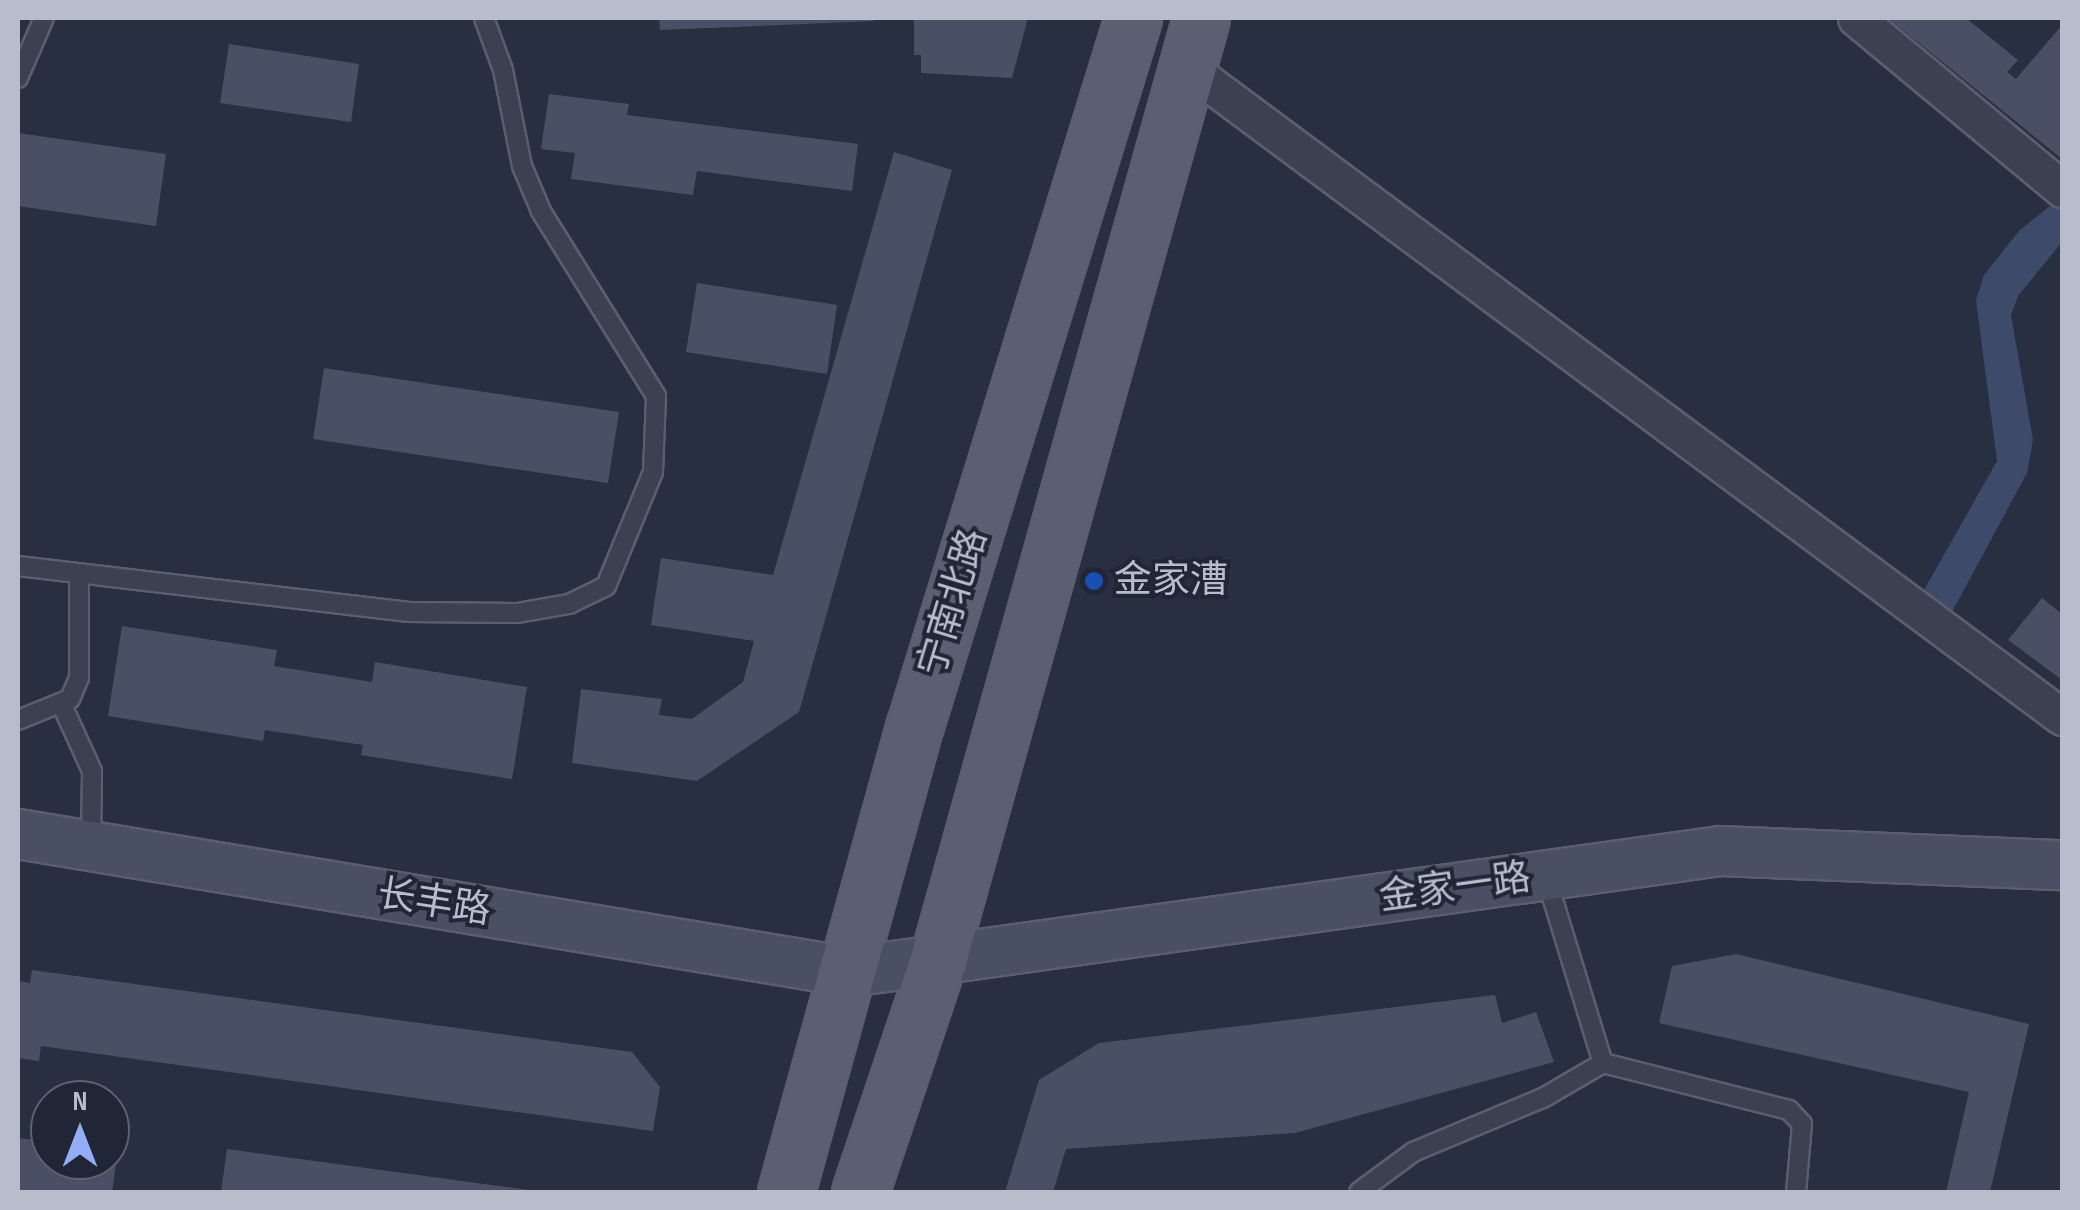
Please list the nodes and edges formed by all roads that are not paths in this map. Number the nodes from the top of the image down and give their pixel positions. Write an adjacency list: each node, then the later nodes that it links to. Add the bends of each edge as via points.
1 (44, 18): 6 (lane)
2 (484, 18): 9 (lane, via 503,70 522,166 541,211 656,396 653,472 606,586 569,604 518,613 409,612)
3 (1132, 18): 18 (main road, 宁南北路, via 915,725)
4 (1856, 18): 7 (street)
5 (1194, 42): 11 (street); 17 (main road)
6 (18, 78)
7 (2062, 189)
8 (18, 566): 9 (lane)
9 (79, 574): 10 (lane, via 79,678)
10 (61, 703): 12 (lane); 14 (lane, via 92,771)
11 (2062, 717)
12 (18, 720)
13 (18, 834): 14 (street, 长丰路)
14 (91, 847): 18 (street, 长丰路)
15 (2062, 865): 16 (street, 金家一路, via 1721,851)
16 (1546, 876): 17 (street, 金家一路); 19 (lane)
17 (938, 960): 18 (street, 金家一路); 21 (main road)
18 (850, 972): 20 (main road, 宁南北路, via 801,1122)
19 (1603, 1063): 22 (lane, via 1543,1098 1413,1152); 23 (lane, via 1788,1110 1802,1124)
20 (786, 1192)
21 (860, 1192)
22 (1359, 1192)
23 (1796, 1192)

